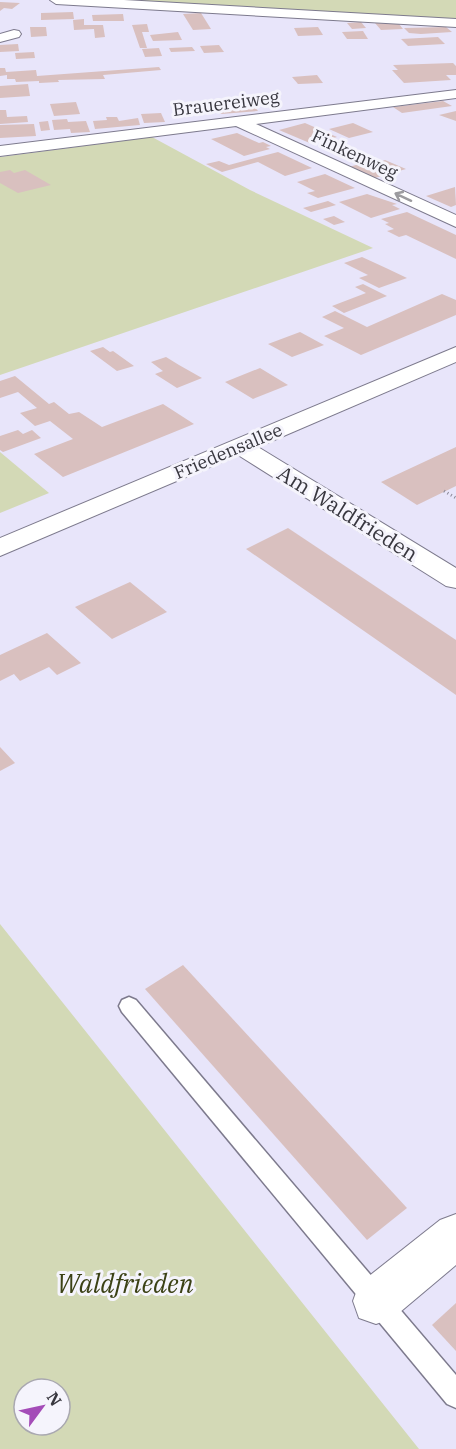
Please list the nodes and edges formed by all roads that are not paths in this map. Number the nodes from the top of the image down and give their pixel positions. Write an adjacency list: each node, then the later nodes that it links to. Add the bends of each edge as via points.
1 (56, 0): 2 (street)
2 (456, 23)
3 (14, 34): 4 (street)
4 (0, 38)
5 (456, 94): 6 (street, Brauereiweg)
6 (238, 121): 7 (street, Brauereiweg); 8 (street, Finkenweg, one-way to 6)
7 (0, 151)
8 (456, 222)
9 (456, 354): 10 (street, Friedensallee)
10 (240, 446): 11 (street, Friedensallee); 12 (street, Am Waldfrieden)
11 (0, 548)
12 (456, 580)
13 (129, 1006): 15 (lane)
14 (456, 1236): 15 (street)
15 (376, 1301): 16 (lane)
16 (456, 1395)

